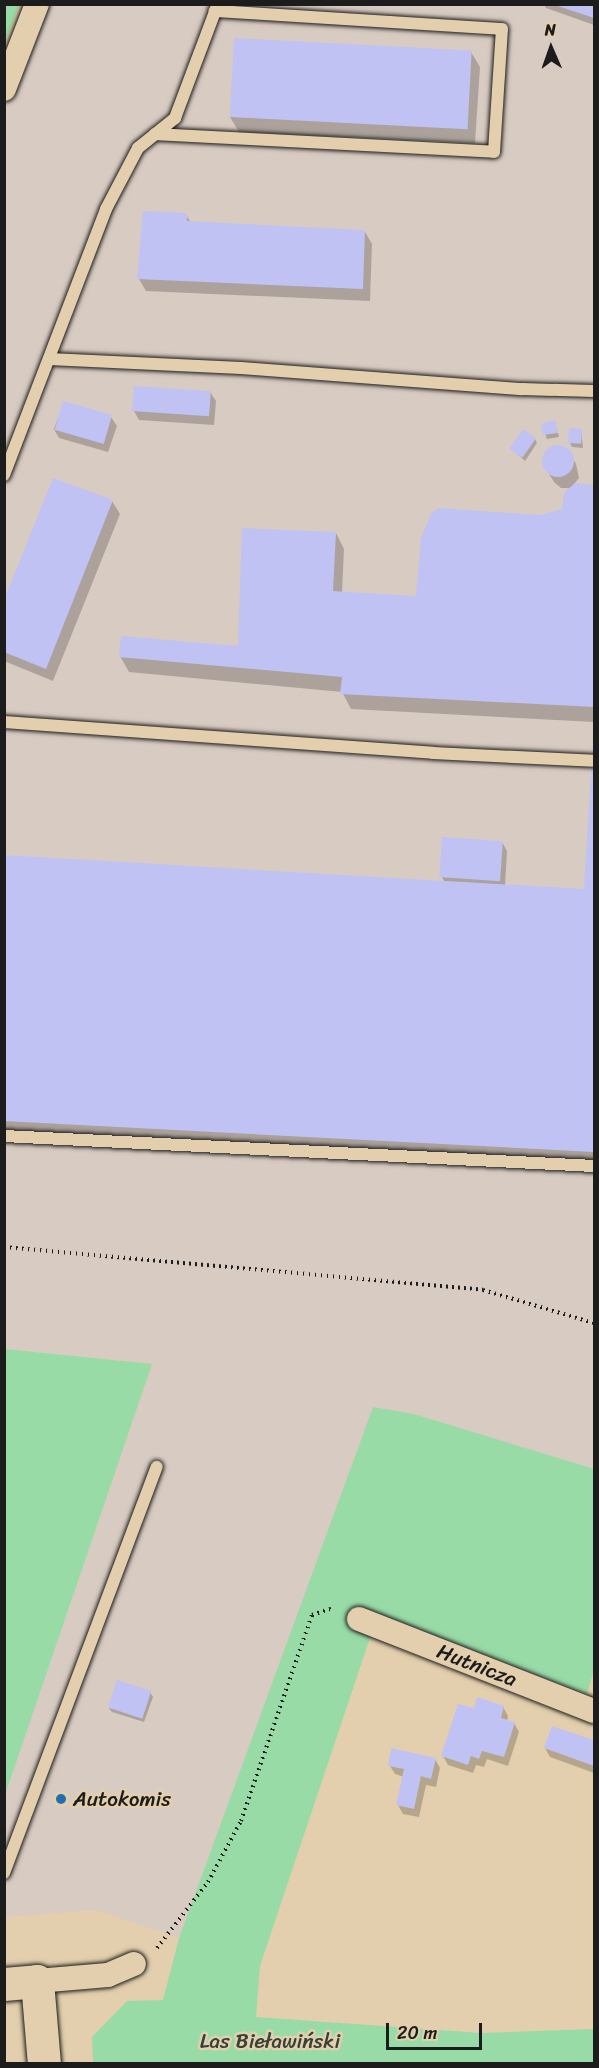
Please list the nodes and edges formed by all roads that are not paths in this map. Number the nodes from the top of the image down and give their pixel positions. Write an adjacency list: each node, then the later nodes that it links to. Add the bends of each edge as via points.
1 (37, 4): 3 (street)
2 (216, 8): 4 (lane, via 176,118); 4 (lane, via 502,29 494,152)
3 (4, 89)
4 (155, 134): 5 (lane, via 138,148 106,209)
5 (49, 358): 6 (lane); 7 (lane)
6 (594, 391)
7 (4, 475)
8 (4, 722): 9 (lane)
9 (594, 761)
10 (4, 1136): 11 (lane)
11 (594, 1166)
12 (157, 1467): 15 (lane)
13 (359, 1619): 14 (street, Hutnicza)
14 (594, 1712)
15 (4, 1874)
16 (134, 1964): 17 (street, via 108,1975)
17 (37, 1981): 18 (street); 19 (street)
18 (4, 1984)
19 (44, 2064)

